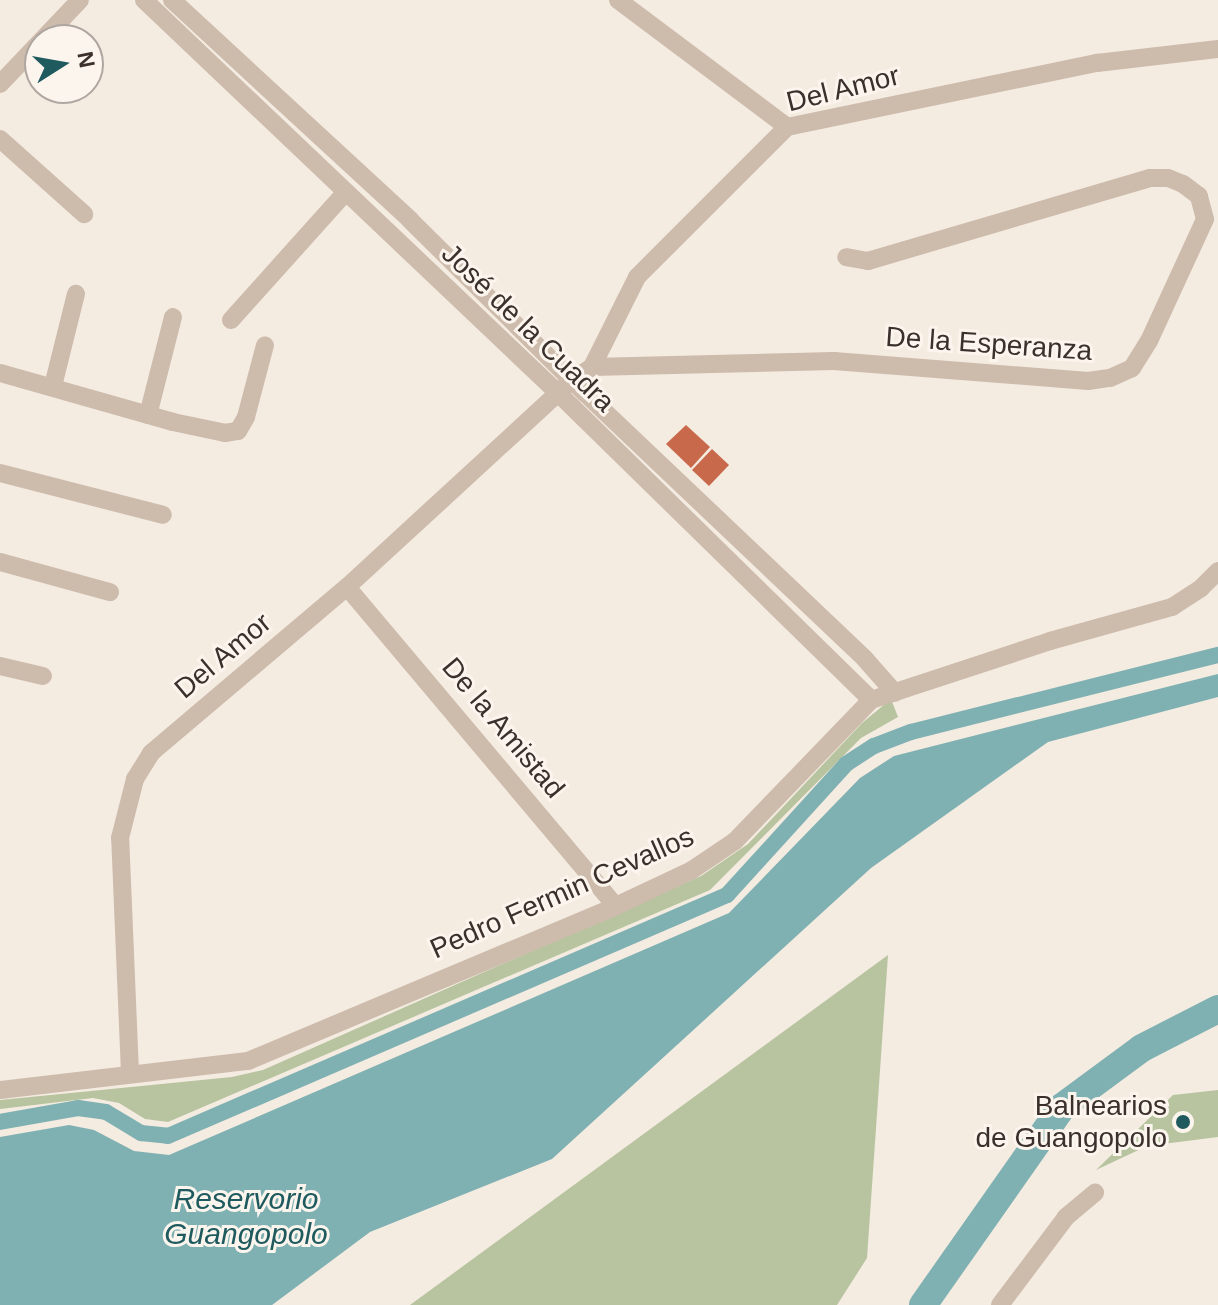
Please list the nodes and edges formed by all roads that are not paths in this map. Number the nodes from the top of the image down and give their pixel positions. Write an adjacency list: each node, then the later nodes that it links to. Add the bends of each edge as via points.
1 (80, 0): 5 (street)
2 (144, 0): 9 (street, José de la Cuadra)
3 (172, 0): 9 (street, José de la Cuadra)
4 (618, 0): 10 (street)
5 (57, 24)
6 (1218, 49): 10 (street, Del Amor, via 1097,63)
7 (24, 59): 8 (street)
8 (0, 84)
9 (252, 90): 12 (street, José de la Cuadra); 14 (street, José de la Cuadra)
10 (787, 127): 21 (street, Del Amor, via 637,277)
11 (0, 139): 13 (street)
12 (345, 193): 15 (street, José de la Cuadra); 19 (street)
13 (84, 214)
14 (410, 220): 15 (street); 23 (street, José de la Cuadra)
15 (394, 238): 25 (street, José de la Cuadra)
16 (846, 257): 21 (street, De la Esperanza, via 868,261 1150,178 1168,178 1199,196 1205,219 1149,341 1132,368 1110,378 1088,381 834,361)
17 (76, 294): 24 (street)
18 (173, 317): 26 (street)
19 (231, 320)
20 (265, 345): 26 (street, via 238,431 225,433)
21 (592, 367): 23 (street)
22 (0, 373): 24 (street)
23 (572, 380): 25 (street, Del Amor); 29 (street, José de la Cuadra)
24 (53, 386): 26 (street)
25 (559, 394): 30 (street, José de la Cuadra); 33 (street, Del Amor)
26 (148, 415)
27 (0, 473): 28 (street)
28 (163, 515)
29 (728, 528): 30 (street); 37 (street, José de la Cuadra)
30 (712, 545): 38 (street, José de la Cuadra)
31 (0, 562): 34 (street)
32 (1218, 571): 37 (street, Pedro Fermin Cevallos, via 1172,607)
33 (347, 587): 39 (street, De la Amistad); 40 (street, Del Amor, via 151,753 135,779 118,865)
34 (110, 592)
35 (0, 666): 36 (street)
36 (43, 676)
37 (895, 693): 38 (street, Pedro Fermin Cevallos)
38 (871, 700): 39 (street, Pedro Fermin Cevallos, via 735,841 692,870)
39 (616, 906): 40 (street, Pedro Fermin Cevallos, via 248,1061)
40 (130, 1073): 41 (street, Pedro Fermin Cevallos)
41 (0, 1090)
42 (1095, 1193): 43 (street, via 1066,1217)
43 (1000, 1305)

